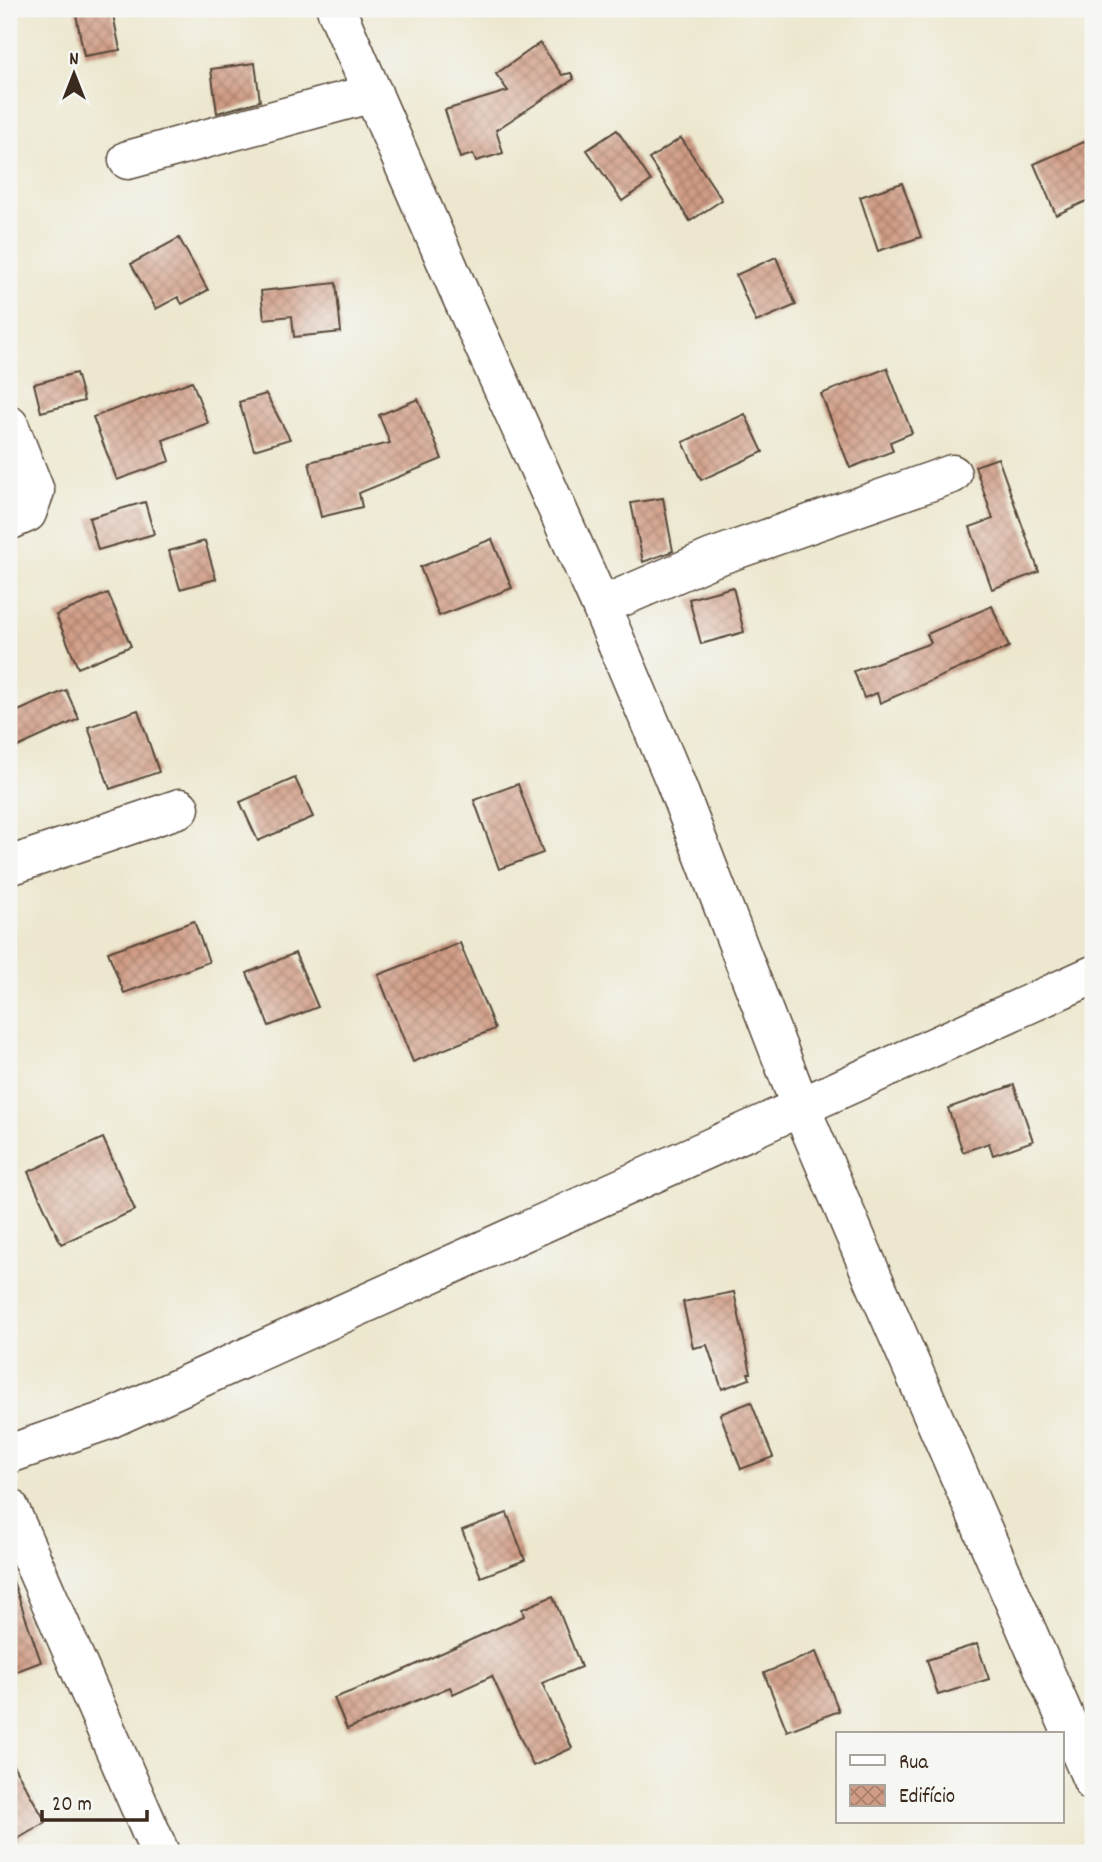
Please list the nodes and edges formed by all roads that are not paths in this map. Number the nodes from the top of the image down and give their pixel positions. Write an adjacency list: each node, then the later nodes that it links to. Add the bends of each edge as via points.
1 (336, 9): 2 (street)
2 (373, 93): 3 (street); 7 (street)
3 (128, 160)
4 (9, 425): 6 (street, via 35,491 27,513)
5 (952, 474): 7 (street, via 712,558)
6 (9, 521)
7 (601, 606): 11 (street, via 674,779)
8 (180, 808): 9 (street)
9 (9, 866)
10 (1093, 975): 11 (street)
11 (801, 1108): 12 (street, via 105,1421); 14 (street)
12 (9, 1454)
13 (9, 1507): 15 (street)
14 (1093, 1782)
15 (160, 1853)

